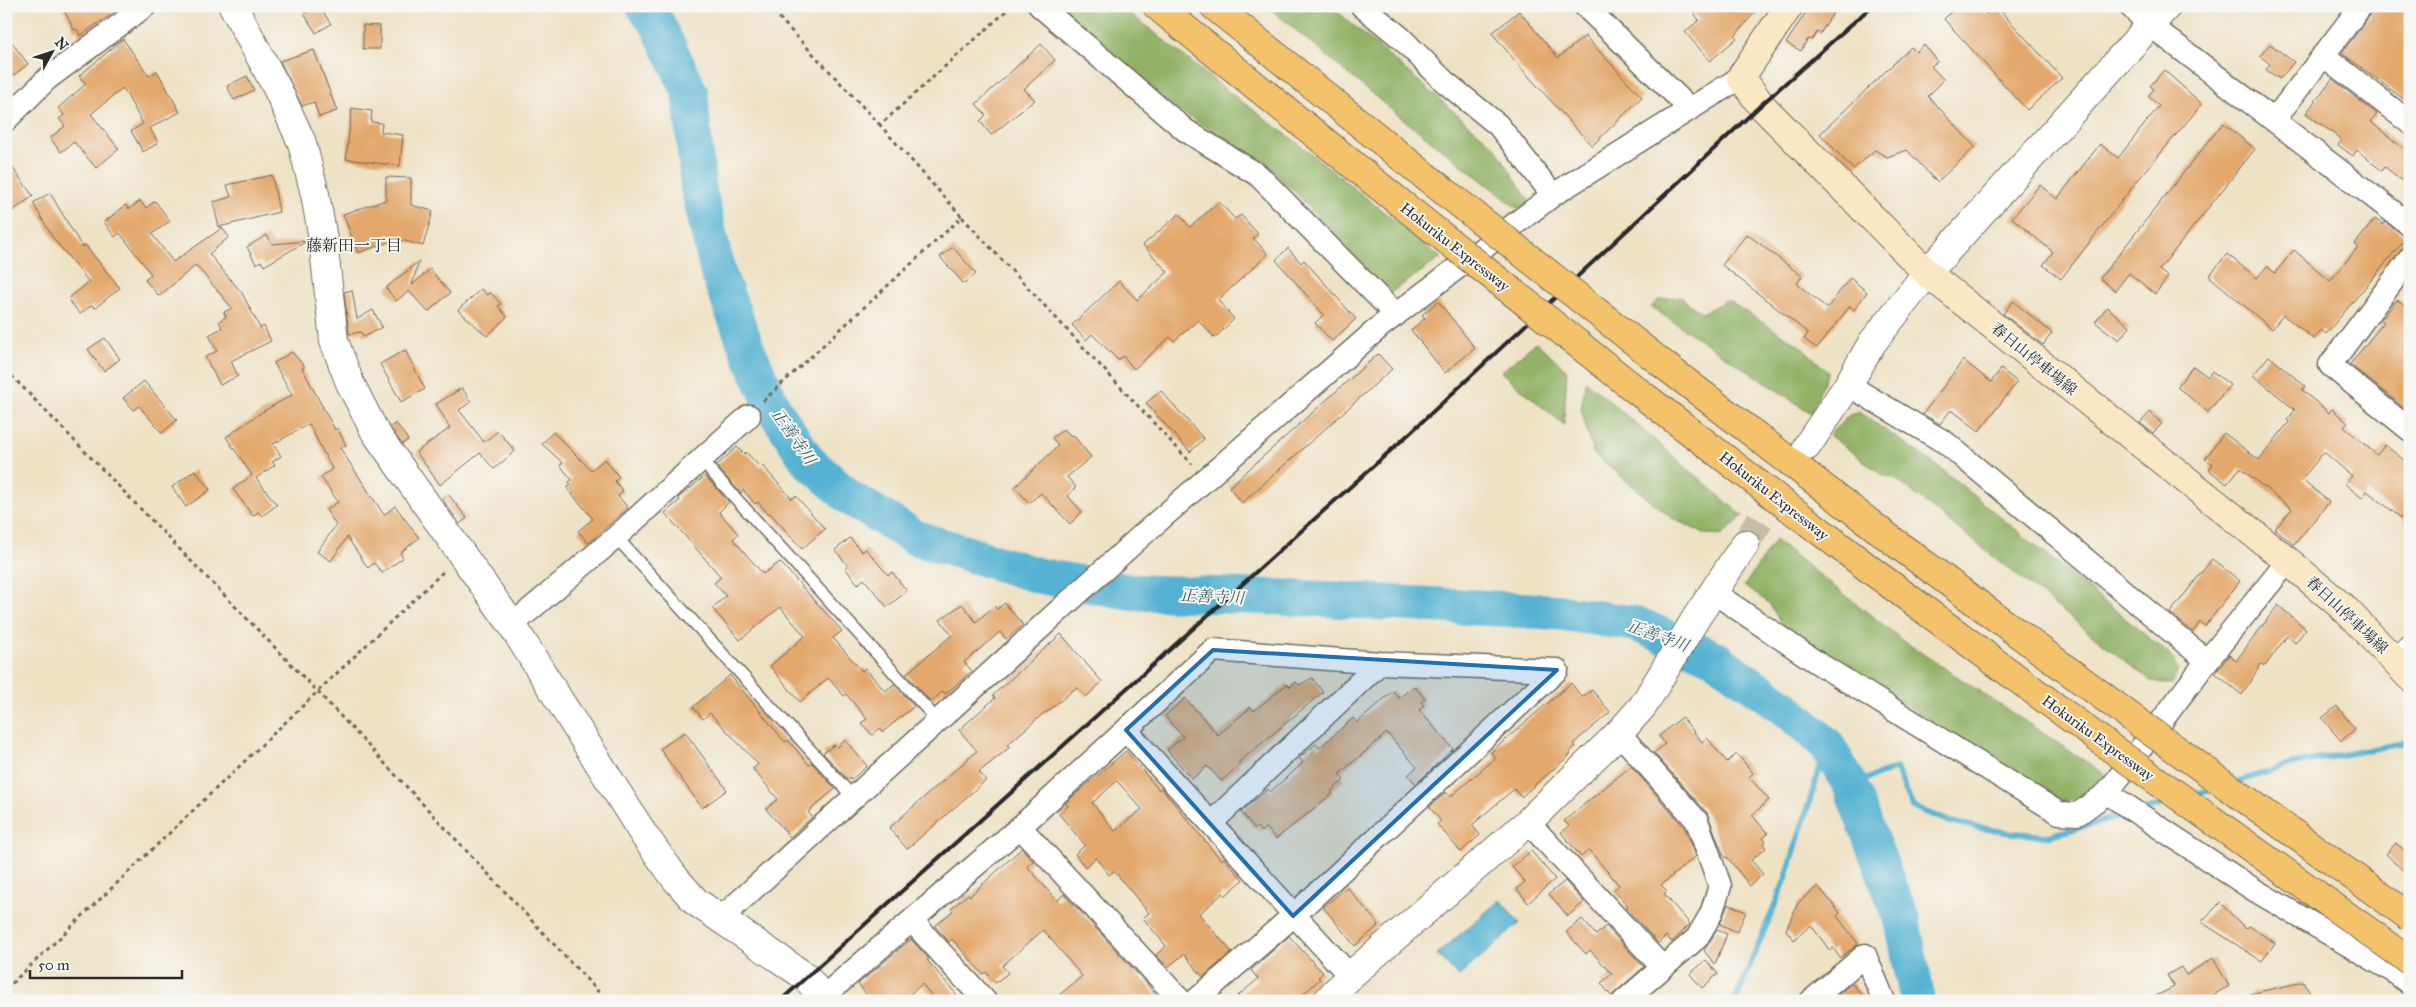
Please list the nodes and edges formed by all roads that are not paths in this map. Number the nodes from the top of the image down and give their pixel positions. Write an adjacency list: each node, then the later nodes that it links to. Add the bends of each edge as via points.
1 (145, 6): 15 (street, via 47,78)
2 (233, 6): 32 (street, via 278,90 302,144 317,203 334,341 350,384 375,432)
3 (1040, 6): 22 (street, via 1185,130 1258,175)
4 (1157, 6): 48 (highway, Hokuriku Expressway, bridge, via 1636,390 1872,572 2111,748)
5 (1214, 6): 45 (highway, bridge, via 1664,365 1897,544 2134,720)
6 (1362, 6): 18 (street, via 1401,38 1445,82 1498,125)
7 (1585, 6): 14 (street)
8 (1789, 6): 13 (main road)
9 (2130, 6): 11 (street)
10 (2361, 6): 12 (street)
11 (2158, 16): 16 (street); 21 (street)
12 (2323, 55): 16 (street); 17 (street)
13 (1741, 77): 14 (street); 21 (main road, 春日山停車場線, via 1761,104)
14 (1689, 108): 18 (street)
15 (6, 120)
16 (2274, 120): 19 (street)
17 (2410, 123)
18 (1553, 195): 22 (street)
19 (2410, 225)
20 (2410, 258): 25 (street, via 2330,365)
21 (1927, 273): 23 (street, via 1872,343); 30 (main road, 春日山停車場線)
22 (1396, 314): 36 (street, via 1206,479)
23 (1848, 385): 26 (street); 33 (street, via 1946,443)
24 (748, 416): 27 (street)
25 (2410, 430)
26 (1807, 446)
27 (700, 460): 28 (street); 36 (lane)
28 (616, 537): 32 (street); 40 (lane)
29 (1745, 544): 31 (street)
30 (2288, 561): 33 (street); 35 (main road, 春日山停車場線)
31 (1713, 592): 38 (street, via 1643,706); 39 (street, via 1813,660 2059,813 2078,814)
32 (512, 625): 46 (street, via 644,835 696,902)
33 (2207, 661): 39 (street)
34 (1380, 663): 37 (street, via 1213,650); 42 (street); 44 (street, via 1558,670)
35 (2406, 664)
36 (938, 721): 40 (street)
37 (1126, 730): 42 (street); 43 (street)
38 (1619, 733): 41 (street); 49 (street, via 1698,821 1720,886 1711,914 1697,938)
39 (2107, 793): 51 (street, via 2256,891)
40 (853, 797): 46 (street)
41 (1528, 822): 49 (street); 50 (street)
42 (1211, 823): 44 (street)
43 (1020, 827): 47 (street); 54 (street)
44 (1293, 916): 50 (street); 55 (street)
45 (2410, 917)
46 (720, 919): 52 (street, via 799,972)
47 (913, 922): 52 (street); 53 (street)
48 (2410, 961)
49 (1662, 968): 57 (street)
50 (1350, 976): 56 (street)
51 (2410, 984)
52 (824, 999)
53 (985, 1001)
54 (1181, 1001)
55 (1195, 1001)
56 (1326, 1001)
57 (1624, 1001)
58 (1811, 1001): 59 (street, via 1865,955)
59 (1884, 1001)

